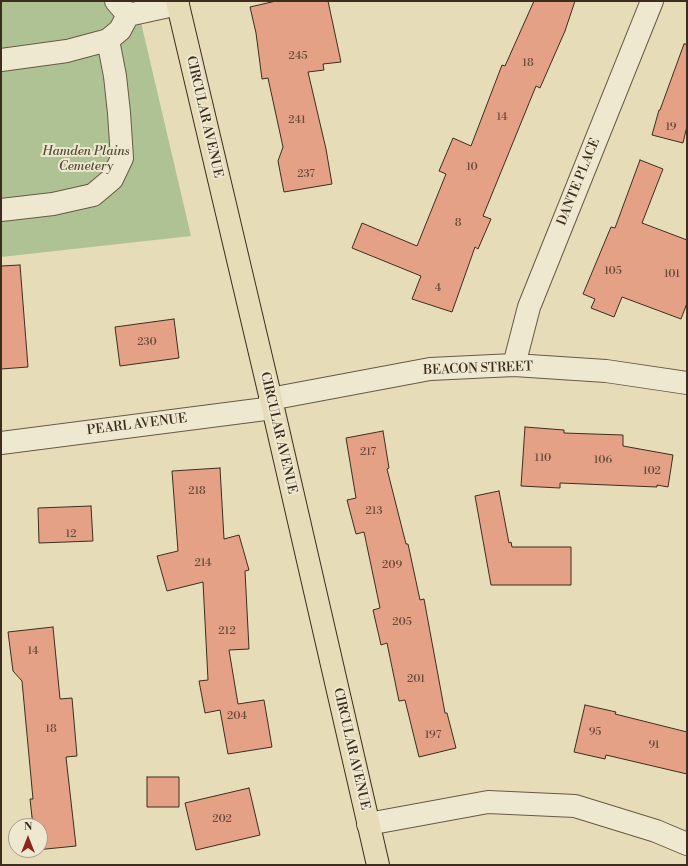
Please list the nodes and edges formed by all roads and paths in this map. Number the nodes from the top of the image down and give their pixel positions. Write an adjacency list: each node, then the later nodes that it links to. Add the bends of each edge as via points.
1 (652, 1): 7 (street, DANTE PLACE, via 530,307)
2 (177, 3): 3 (street); 9 (main road, CIRCULAR AVENUE)
3 (122, 8): 4 (street, via 120,30)
4 (108, 40): 5 (street, via 67,51); 6 (street, via 115,76 122,158 112,179 93,195 53,204)
5 (1, 60)
6 (1, 210)
7 (514, 365): 8 (street, BEACON STREET, via 606,371); 9 (street, BEACON STREET, via 430,369)
8 (687, 383)
9 (272, 403): 10 (street, PEARL AVENUE); 11 (main road, CIRCULAR AVENUE)
10 (1, 443)
11 (368, 824): 12 (street, via 488,802 576,806 656,831); 13 (main road, CIRCULAR AVENUE)
12 (687, 844)
13 (378, 865)

